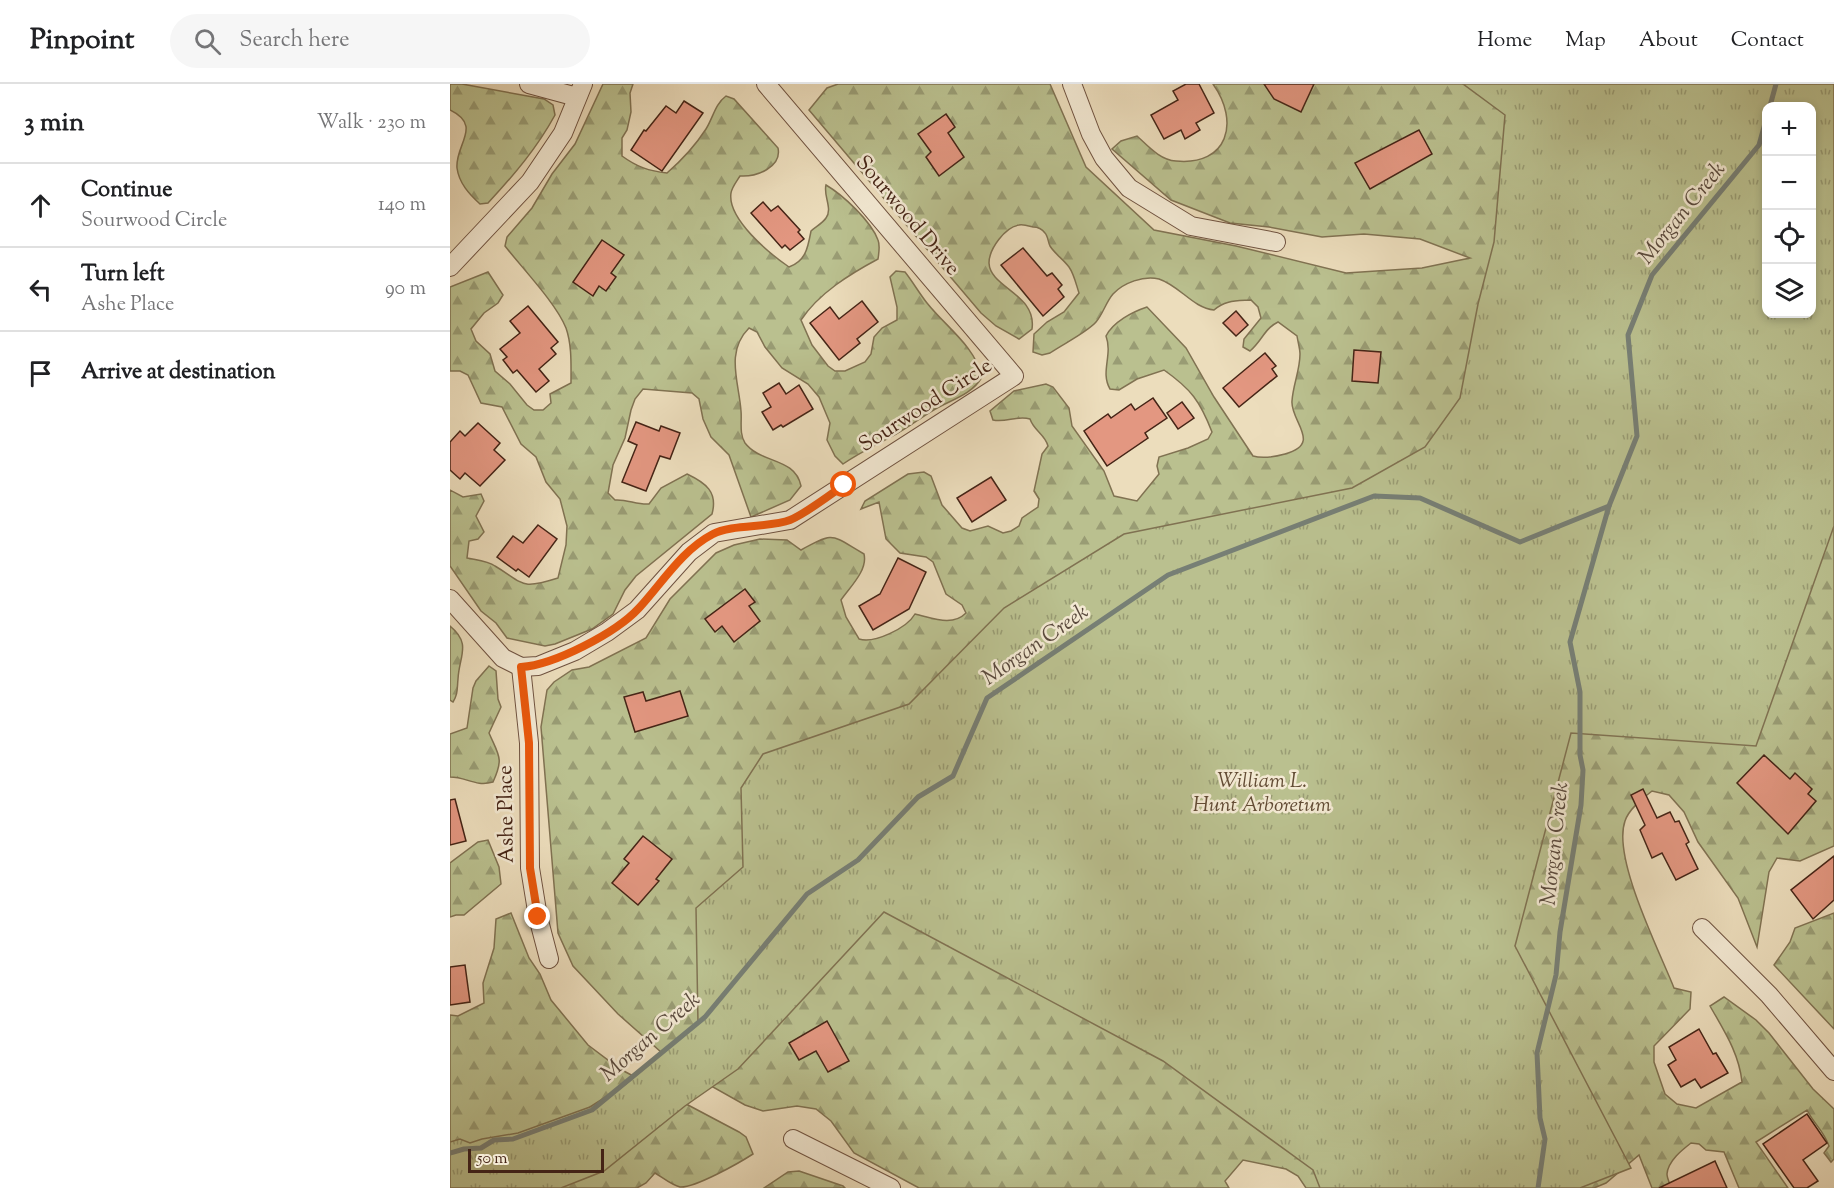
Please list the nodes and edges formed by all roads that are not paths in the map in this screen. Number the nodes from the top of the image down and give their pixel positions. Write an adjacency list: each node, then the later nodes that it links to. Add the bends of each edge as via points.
1 (529, 84): 4 (street)
2 (766, 84): 7 (street, Sourwood Drive)
3 (1072, 84): 5 (street, via 1104,158 1129,188 1191,226)
4 (580, 91): 6 (street, via 563,133 530,182)
5 (1276, 242)
6 (450, 267)
7 (1014, 376): 9 (street, Sourwood Circle, via 790,520 714,533 689,552 637,610 607,632 575,651 538,666)
8 (450, 599): 9 (street, via 503,658)
9 (521, 667): 11 (street, Ashe Place, via 529,743 530,868)
10 (1702, 928): 12 (street, via 1769,995)
11 (549, 959)
12 (1834, 1071)
13 (794, 1139): 14 (street)
14 (891, 1188)

